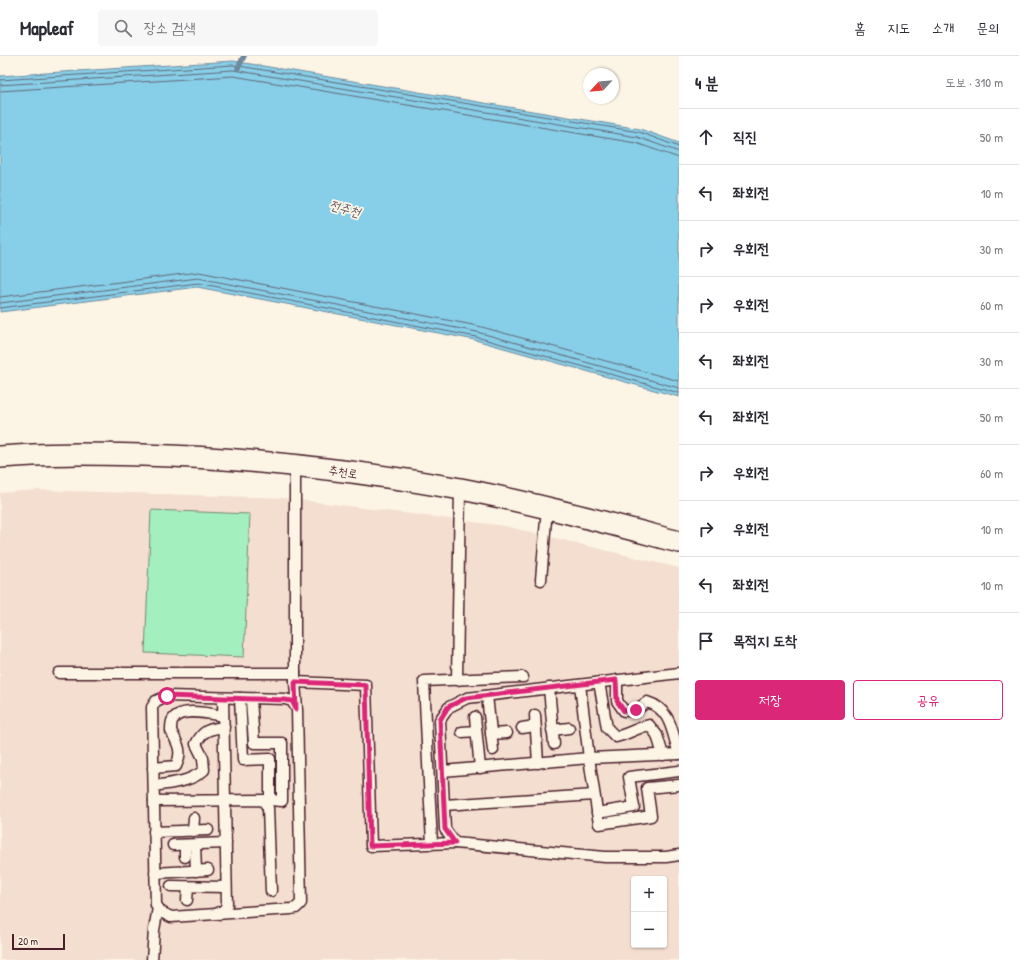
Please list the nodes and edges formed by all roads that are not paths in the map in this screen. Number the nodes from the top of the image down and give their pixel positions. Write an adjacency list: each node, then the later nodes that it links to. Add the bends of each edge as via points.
1 (0, 457): 2 (street, 추천로, via 102,454 185,456)
2 (295, 464): 3 (street, 추천로); 9 (lane)
3 (460, 489): 4 (street, 추천로); 11 (lane)
4 (547, 508): 5 (street, 추천로); 6 (lane)
5 (679, 542)
6 (541, 580)
7 (60, 673): 9 (lane)
8 (679, 673): 12 (lane)
9 (295, 678): 20 (lane); 57 (lane, via 366,685 370,846)
10 (523, 678): 11 (lane)
11 (457, 680): 57 (lane, via 424,681)
12 (616, 680): 13 (lane); 35 (lane, via 617,701 624,711 636,710 646,702 657,705 669,719)
13 (598, 682): 14 (lane); 36 (lane, via 607,728 616,737 649,725 657,735)
14 (580, 685): 15 (lane); 37 (lane)
15 (549, 688): 16 (lane); 28 (lane)
16 (487, 696): 32 (lane); 41 (lane, via 466,698 448,707 440,720)
17 (223, 698): 18 (lane); 22 (lane); 39 (lane, via 167,696 156,701 152,707)
18 (240, 698): 19 (lane); 46 (lane, via 243,760 270,759)
19 (252, 698): 20 (lane, via 292,701); 46 (lane, via 254,743 282,743 282,801)
20 (296, 709): 71 (lane, via 301,903 291,909)
21 (535, 715): 24 (lane)
22 (223, 716): 25 (lane); 39 (lane, via 195,712 180,714 172,721 171,731 179,746 180,758 176,766)
23 (475, 717): 29 (lane)
24 (536, 726): 26 (lane); 38 (lane)
25 (224, 727): 44 (lane, via 212,728 201,734 196,744 203,758 204,770 197,776); 48 (lane)
26 (522, 728)
27 (568, 728): 28 (lane)
28 (552, 730): 33 (lane)
29 (476, 731): 30 (lane); 40 (lane)
30 (462, 732)
31 (507, 733): 32 (lane)
32 (491, 734): 34 (lane)
33 (554, 744)
34 (493, 750)
35 (679, 754): 36 (lane)
36 (662, 755): 37 (lane)
37 (589, 758): 38 (lane); 45 (lane)
38 (538, 763): 40 (lane)
39 (153, 768): 44 (lane)
40 (480, 768): 41 (lane)
41 (443, 771): 49 (lane)
42 (679, 771): 50 (lane, via 629,777 634,807)
43 (679, 785): 50 (lane, via 647,788 651,816 599,824)
44 (154, 786): 47 (lane)
45 (594, 795): 49 (lane); 50 (lane)
46 (267, 800): 48 (lane); 68 (lane)
47 (154, 801): 48 (lane); 54 (lane)
48 (225, 801): 55 (lane)
49 (444, 805): 56 (lane, via 445,829)
50 (597, 813)
51 (194, 818): 53 (lane)
52 (208, 830): 53 (lane)
53 (193, 831): 54 (lane)
54 (154, 832): 64 (lane)
55 (226, 843): 58 (lane); 67 (lane)
56 (455, 843): 57 (lane); 60 (lane, via 605,856)
57 (432, 844)
58 (190, 845): 59 (lane); 61 (lane); 63 (lane)
59 (173, 846)
60 (679, 856)
61 (185, 857)
62 (208, 870): 63 (lane)
63 (196, 871): 64 (lane)
64 (155, 873): 70 (lane)
65 (171, 886): 66 (lane)
66 (188, 887): 67 (lane); 69 (lane)
67 (226, 887): 71 (lane, via 226,905)
68 (271, 892)
69 (187, 900)
70 (158, 908): 71 (lane, via 171,917); 72 (lane)
71 (218, 914)
72 (152, 960)

